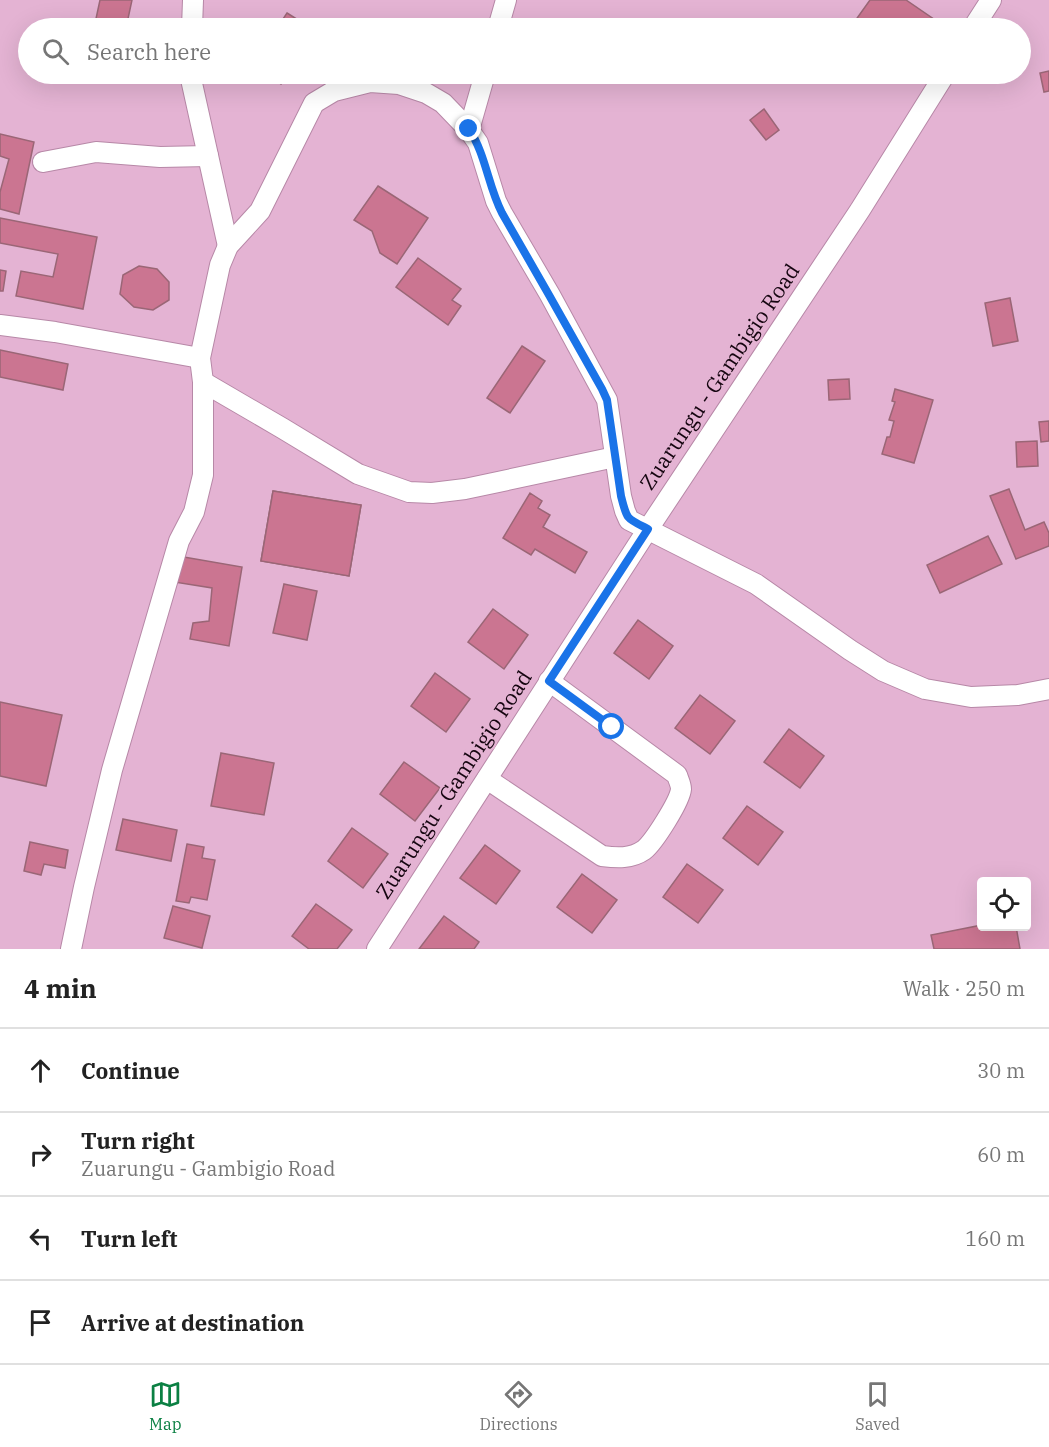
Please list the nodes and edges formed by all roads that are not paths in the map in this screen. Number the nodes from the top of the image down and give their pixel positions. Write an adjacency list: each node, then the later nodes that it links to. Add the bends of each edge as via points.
1 (193, 0): 4 (street)
2 (506, 0): 5 (street)
3 (991, 0): 6 (street)
4 (192, 18)
5 (501, 18)
6 (979, 18)
7 (192, 84): 13 (street)
8 (362, 84): 15 (street, via 334,91 314,103 260,211)
9 (399, 84): 12 (street, via 443,103)
10 (482, 84): 12 (street)
11 (939, 84): 20 (street, Zuarungu - Gambigio Road)
12 (469, 129): 19 (street, via 478,143 502,213 607,400)
13 (208, 156): 14 (street, via 96,152); 15 (street)
14 (43, 162)
15 (228, 246): 17 (street, via 220,265)
16 (0, 325): 17 (street)
17 (200, 358): 18 (street)
18 (203, 382): 19 (street, via 358,474 409,492 465,489); 24 (street, via 203,475 194,512 179,541 112,770)
19 (615, 457): 20 (street, via 625,512 629,520)
20 (648, 529): 21 (street, Zuarungu - Gambigio Road); 22 (street, via 756,584 883,671 925,689 971,698)
21 (549, 681): 23 (street, Zuarungu - Gambigio Road); 23 (street, via 677,775 681,787 678,800 666,819 645,849 619,858 602,856)
22 (1049, 689)
23 (487, 779): 25 (street, Zuarungu - Gambigio Road)
24 (71, 949)
25 (376, 949)

